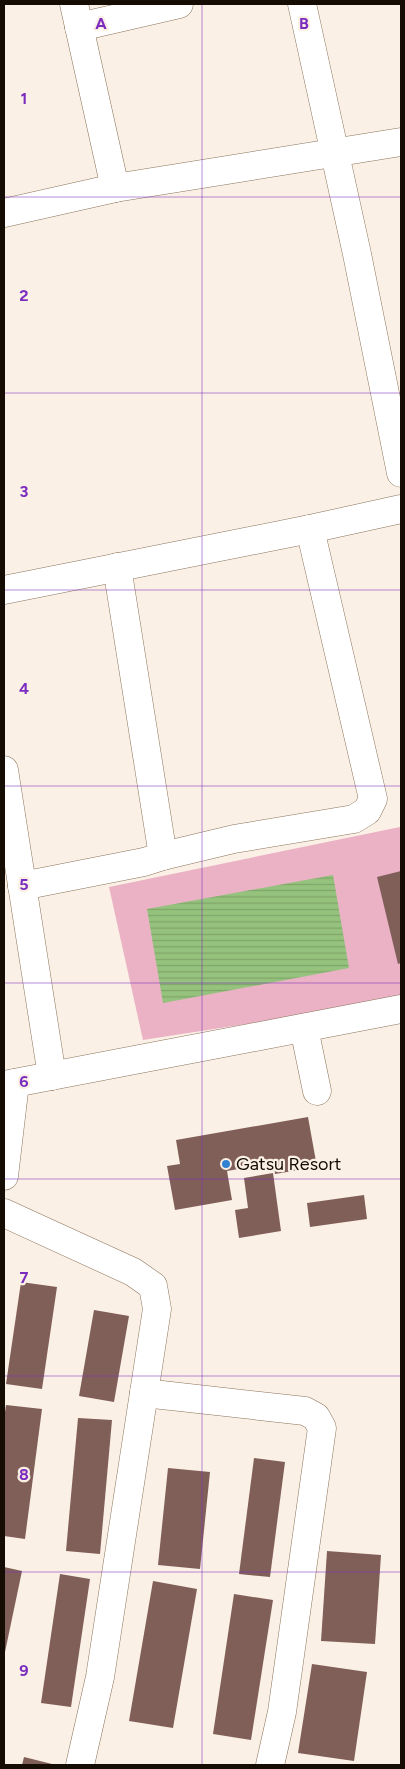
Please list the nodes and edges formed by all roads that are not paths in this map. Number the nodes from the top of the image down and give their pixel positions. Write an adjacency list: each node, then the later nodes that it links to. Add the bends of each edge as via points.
1 (179, 4): 3 (lane)
2 (302, 4): 5 (lane)
3 (77, 16): 6 (lane)
4 (401, 142): 5 (lane)
5 (334, 153): 6 (lane); 8 (lane)
6 (115, 188): 7 (lane)
7 (4, 213)
8 (401, 473)
9 (401, 508): 10 (lane)
10 (310, 529): 11 (lane); 14 (lane, via 373,799 367,811 354,819 234,839)
11 (117, 568): 12 (lane); 14 (lane)
12 (4, 590)
13 (4, 770): 15 (lane)
14 (163, 856): 15 (lane)
15 (22, 886): 18 (lane)
16 (401, 1009): 17 (lane)
17 (304, 1028): 18 (lane); 20 (lane)
18 (52, 1076): 19 (lane)
19 (10, 1084): 21 (lane)
20 (318, 1091)
21 (4, 1176)
22 (4, 1213): 23 (lane, via 133,1272 152,1286 156,1309)
23 (144, 1393): 24 (lane, via 100,1677); 25 (lane, via 305,1411 316,1417 322,1428 282,1712)
24 (80, 1765)
25 (270, 1765)

